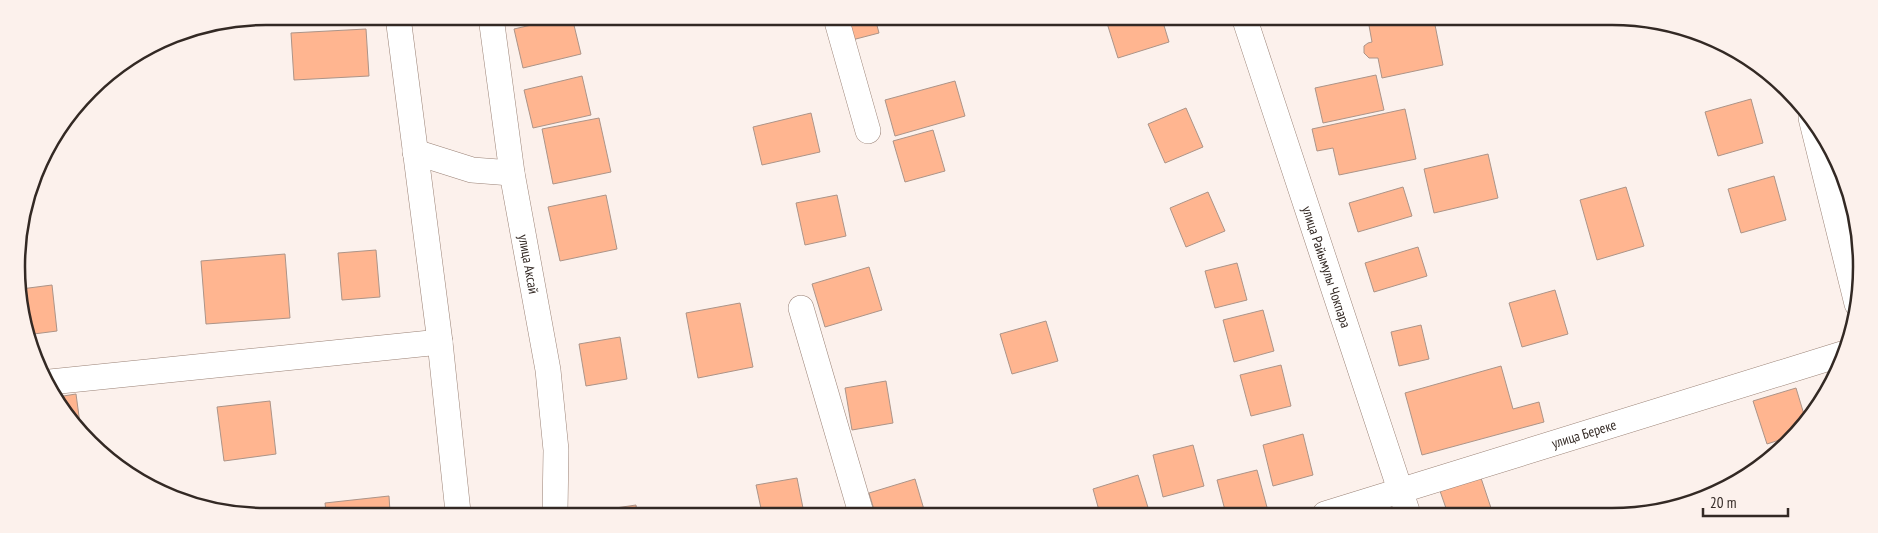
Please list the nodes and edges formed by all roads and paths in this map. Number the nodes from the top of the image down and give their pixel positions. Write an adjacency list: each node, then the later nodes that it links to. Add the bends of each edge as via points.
1 (399, 25): 7 (street)
2 (492, 25): 8 (street, улица Аксай)
3 (838, 25): 5 (street)
4 (1247, 25): 14 (street, улица Райымулы Чокпара)
5 (868, 132)
6 (1815, 136): 9 (street)
7 (415, 152): 8 (street, via 472,170); 11 (street)
8 (512, 173): 16 (street, улица Аксай, via 548,370 556,450)
9 (1852, 284)
10 (801, 308): 17 (street)
11 (440, 342): 13 (street); 15 (street)
12 (1834, 361): 14 (street, улица Береке)
13 (54, 382)
14 (1404, 503): 18 (street, улица Береке)
15 (458, 508)
16 (555, 508)
17 (860, 508)
18 (1368, 508)

